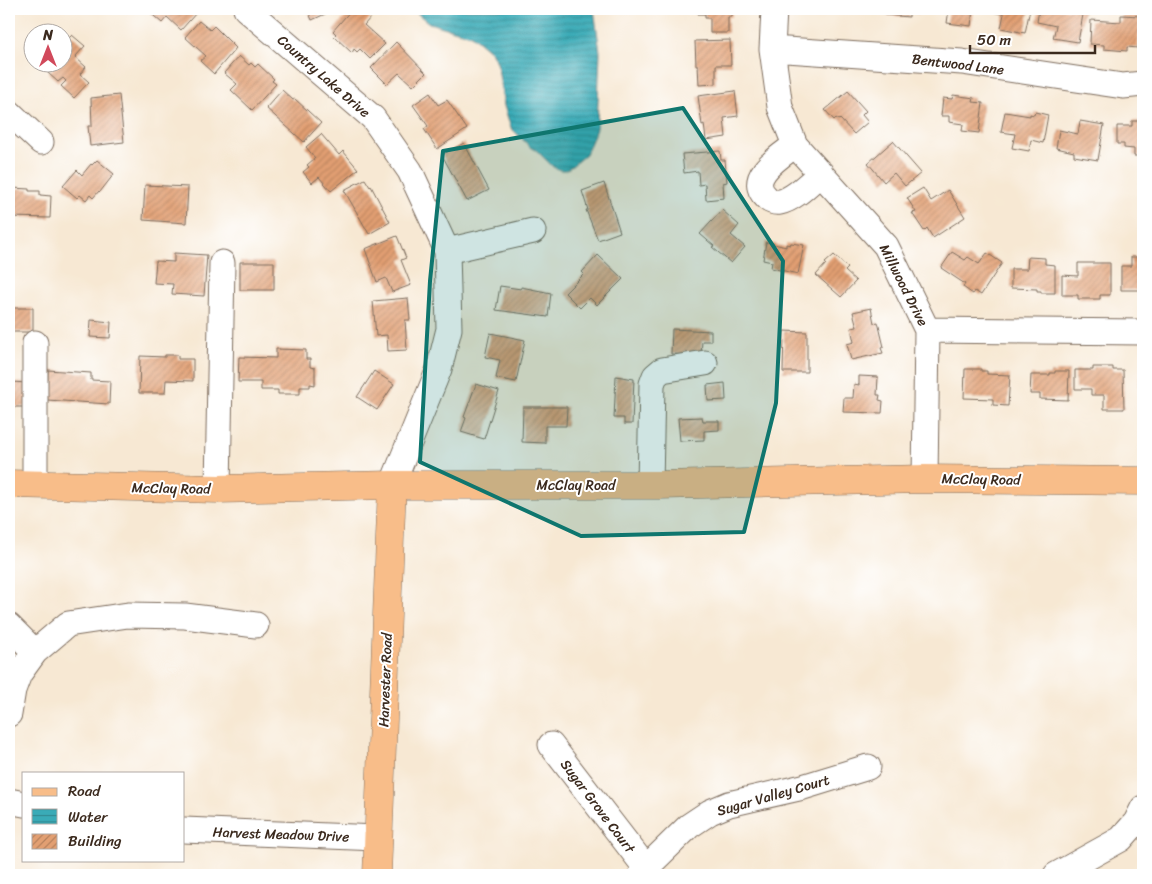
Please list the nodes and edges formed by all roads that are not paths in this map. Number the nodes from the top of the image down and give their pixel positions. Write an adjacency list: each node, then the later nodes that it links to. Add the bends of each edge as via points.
1 (246, 9): 10 (street, Country Lake Drive, via 373,118 410,171)
2 (774, 9): 3 (street, Millwood Drive)
3 (772, 50): 4 (street, Bentwood Lane, via 962,62 1123,86); 7 (street, Millwood Drive, via 780,107)
4 (1143, 84)
5 (9, 112): 6 (street)
6 (41, 142)
7 (795, 145): 8 (street, Millwood Drive); 8 (street, via 762,174 761,192 767,199 781,202)
8 (821, 173): 12 (street, Millwood Drive, via 886,246)
9 (533, 231): 10 (street)
10 (447, 251): 19 (street, Country Lake Drive, via 449,321 445,345 439,369)
11 (222, 263): 21 (street)
12 (927, 330): 13 (street); 16 (street, Millwood Drive)
13 (1143, 332)
14 (35, 343): 18 (street)
15 (705, 363): 20 (street, via 662,370 655,376 652,384)
16 (925, 479): 17 (main road, McClay Road); 20 (main road, McClay Road)
17 (1143, 481)
18 (22, 484): 21 (main road, McClay Road)
19 (392, 485): 20 (main road, McClay Road); 21 (main road, McClay Road); 32 (main road, Harvester Road)
20 (650, 485)
21 (218, 489)
22 (256, 625): 24 (street, via 185,616 128,615 68,624)
23 (9, 626): 24 (street)
24 (35, 652): 25 (street, via 19,674)
25 (9, 714)
26 (551, 745): 33 (street, Sugar Grove Court)
27 (868, 767): 33 (street, Sugar Valley Court, via 710,812 689,826)
28 (9, 801): 29 (street)
29 (22, 804)
30 (1143, 808): 34 (street, via 1121,839)
31 (185, 830): 32 (street, Harvest Meadow Drive)
32 (378, 838): 35 (main road, Harvester Road)
33 (644, 872)
34 (1065, 873)
35 (377, 875)

